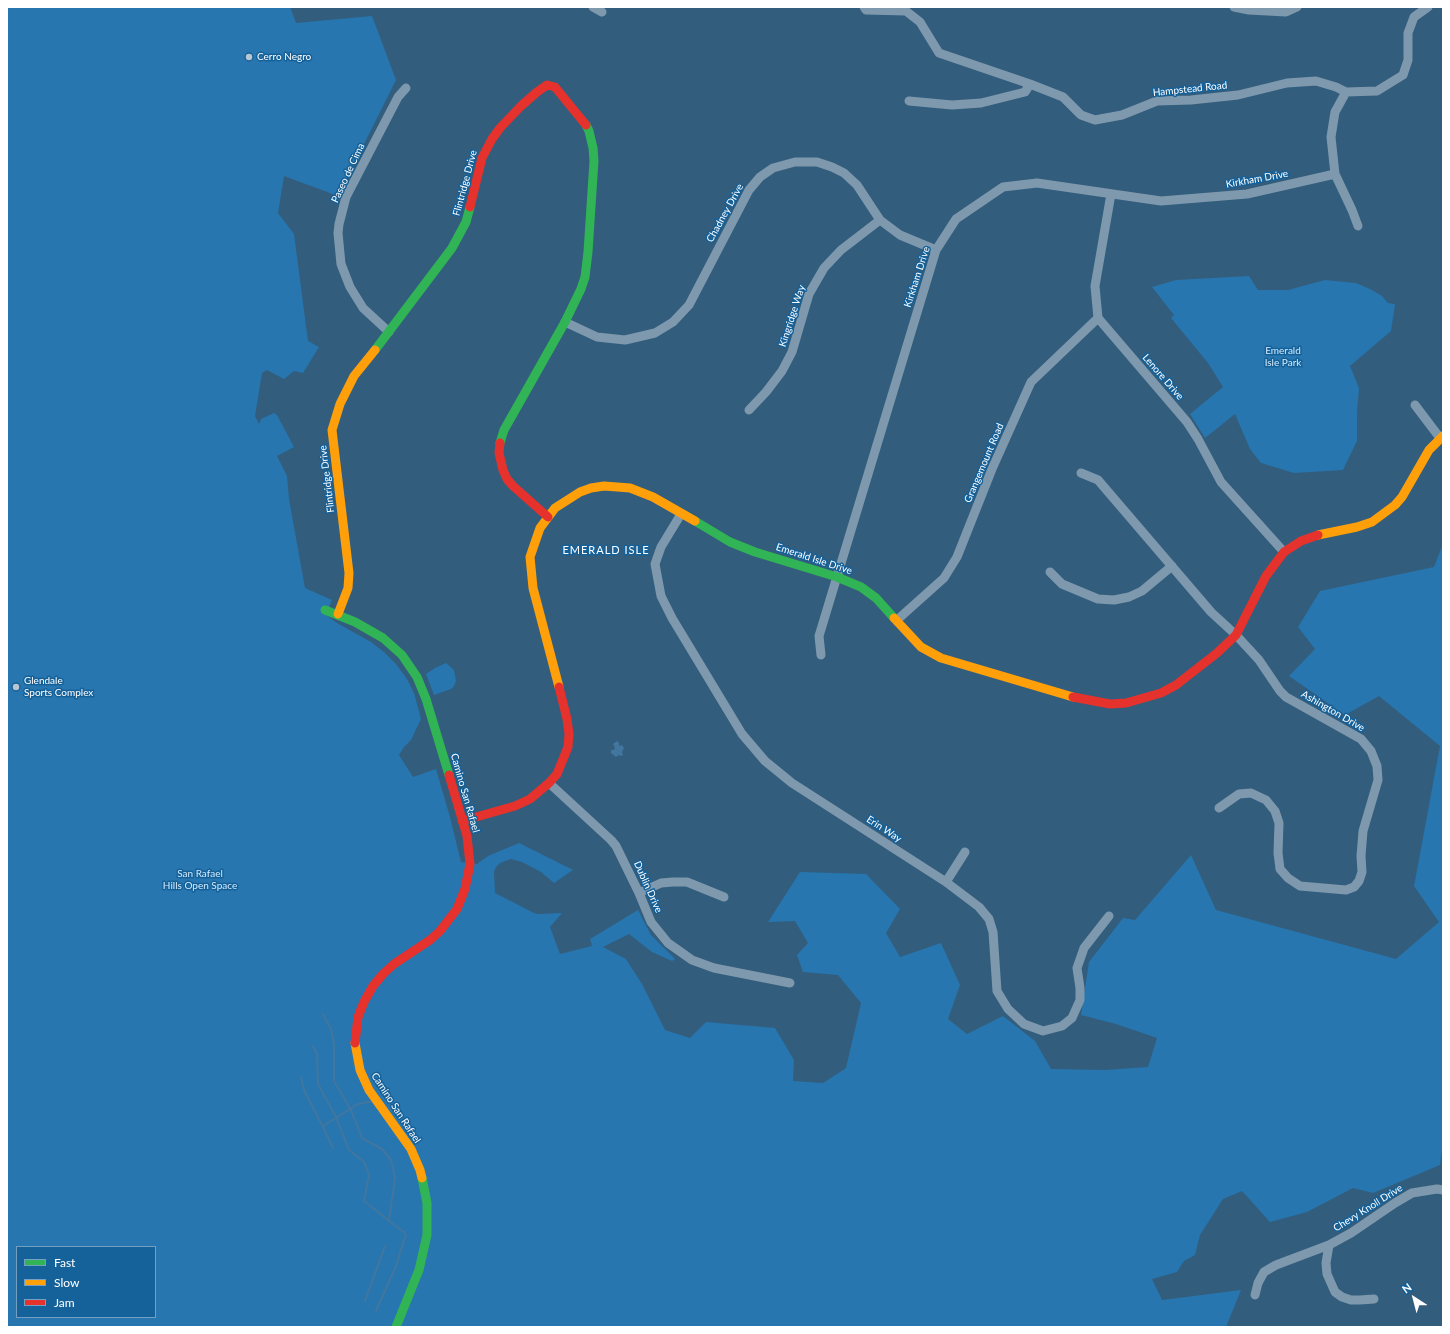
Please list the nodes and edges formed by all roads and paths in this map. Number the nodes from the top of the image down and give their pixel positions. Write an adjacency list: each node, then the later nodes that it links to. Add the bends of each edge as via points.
1 (594, 7): 6 (street)
2 (864, 7): 7 (street, Hampstead Road, via 866,10 906,11 920,22 939,53)
3 (1234, 7): 4 (street, via 1286,12)
4 (1297, 7)
5 (1428, 7): 9 (street, Hampstead Road, via 1414,17 1408,33 1408,60 1403,75 1377,91)
6 (602, 12)
7 (1030, 84): 9 (street, Hampstead Road, via 1063,98 1081,115 1095,120 1122,115 1157,101 1238,95 1287,83 1316,81); 10 (street, via 1025,92 981,104 952,105)
8 (406, 88): 18 (street, Paseo de Cima, via 398,97 346,197 338,233 341,264 350,287 363,308)
9 (1346, 92): 11 (street, via 1335,112 1332,130)
10 (909, 101)
11 (1335, 174): 12 (street, Kirkham Drive, via 1247,194 1162,201); 14 (street)
12 (1111, 194): 15 (street, Kirkham Drive, via 1037,183 1003,187 956,219); 16 (street, via 1095,286)
13 (880, 220): 15 (street, Chadney Drive, via 900,235); 17 (street, Chadney Drive, via 857,186 844,173 832,167 818,162 795,162 773,168 748,190 689,305 673,322 655,334 625,340 597,337); 20 (street, Kingridge Way, via 841,250 824,268 809,294 792,352 782,371)
14 (1358, 226)
15 (936, 250): 28 (street, Kirkham Drive)
16 (1098, 318): 25 (street, Lenore Drive, via 1187,422 1221,482); 31 (street, Grangemount Road, via 1031,382 992,469 957,557 944,578)
17 (565, 322): 18 (street, Flintridge Drive, via 584,277 593,148 585,124 555,87 547,85 520,106 484,151 466,222 460,235); 24 (street, Flintridge Drive, via 504,430 499,447 500,460 508,479)
18 (389, 332): 30 (street, Flintridge Drive, via 354,376 340,404 332,430 349,571 348,588)
19 (1415, 405): 21 (street)
20 (749, 410)
21 (1442, 437): 25 (street, Emerald Isle Drive, via 1429,450 1402,497 1386,513 1372,522 1357,527 1301,541)
22 (1080, 473): 26 (street, Ashington Drive, via 1098,480)
23 (681, 514): 24 (street, Emerald Isle Drive, via 630,488 604,486 580,492 555,508); 28 (street, Emerald Isle Drive, via 730,542); 38 (street, Erin Way, via 661,547 655,564 661,596 742,734 765,761 792,783)
24 (548, 517): 34 (street, Emerald Isle Drive, via 534,543 530,557 531,572 568,719 569,734 564,760)
25 (1284, 552): 32 (street, Emerald Isle Drive, via 1266,576)
26 (1172, 566): 27 (street, via 1142,591 1114,600 1098,599 1062,584); 32 (street, Ashington Drive, via 1211,612)
27 (1050, 572)
28 (837, 577): 31 (street, Emerald Isle Drive, via 870,592); 33 (street, Kirkham Drive, via 819,636)
29 (326, 610): 30 (street, Camino San Rafael)
30 (338, 614): 36 (street, Camino San Rafael, via 383,638 402,656 417,677 426,699)
31 (897, 620): 32 (street, Emerald Isle Drive, via 921,647 941,658 1075,698 1110,704 1126,703 1161,694 1200,667)
32 (1236, 635): 35 (street, Ashington Drive, via 1286,697 1362,739 1371,751 1377,766 1378,780 1363,831 1360,856 1362,872 1359,881 1354,887 1346,890 1300,886 1280,869 1279,823 1275,811 1266,800 1252,793 1239,794)
33 (821, 655)
34 (550, 784): 36 (street, Emerald Isle Drive, via 530,799 515,806); 39 (street, Dublin Drive, via 614,843)
35 (1219, 808)
36 (462, 821): 47 (street, Camino San Rafael, via 467,836 470,864 465,889 456,909 440,931 394,964 373,986 358,1016 355,1036 356,1056 364,1080 411,1149 420,1170 427,1203 427,1235 423,1256)
37 (965, 852): 38 (street)
38 (946, 882): 41 (street, Erin Way, via 979,907 989,919 994,932 997,991 1008,1009 1024,1024 1043,1031 1062,1026 1072,1018 1080,1000 1077,968 1084,948)
39 (639, 893): 40 (street, via 661,884 687,882); 42 (street, Dublin Drive, via 651,922 668,943 692,960 714,968)
40 (724, 897)
41 (1109, 916)
42 (790, 982)
43 (1443, 1190): 44 (street, Chevy Knoll Drive, via 1412,1193)
44 (1329, 1245): 45 (street, Chevy Knoll Drive, via 1264,1272); 46 (street, via 1326,1274 1334,1292 1351,1300)
45 (1255, 1295)
46 (1374, 1299)
47 (396, 1327)

